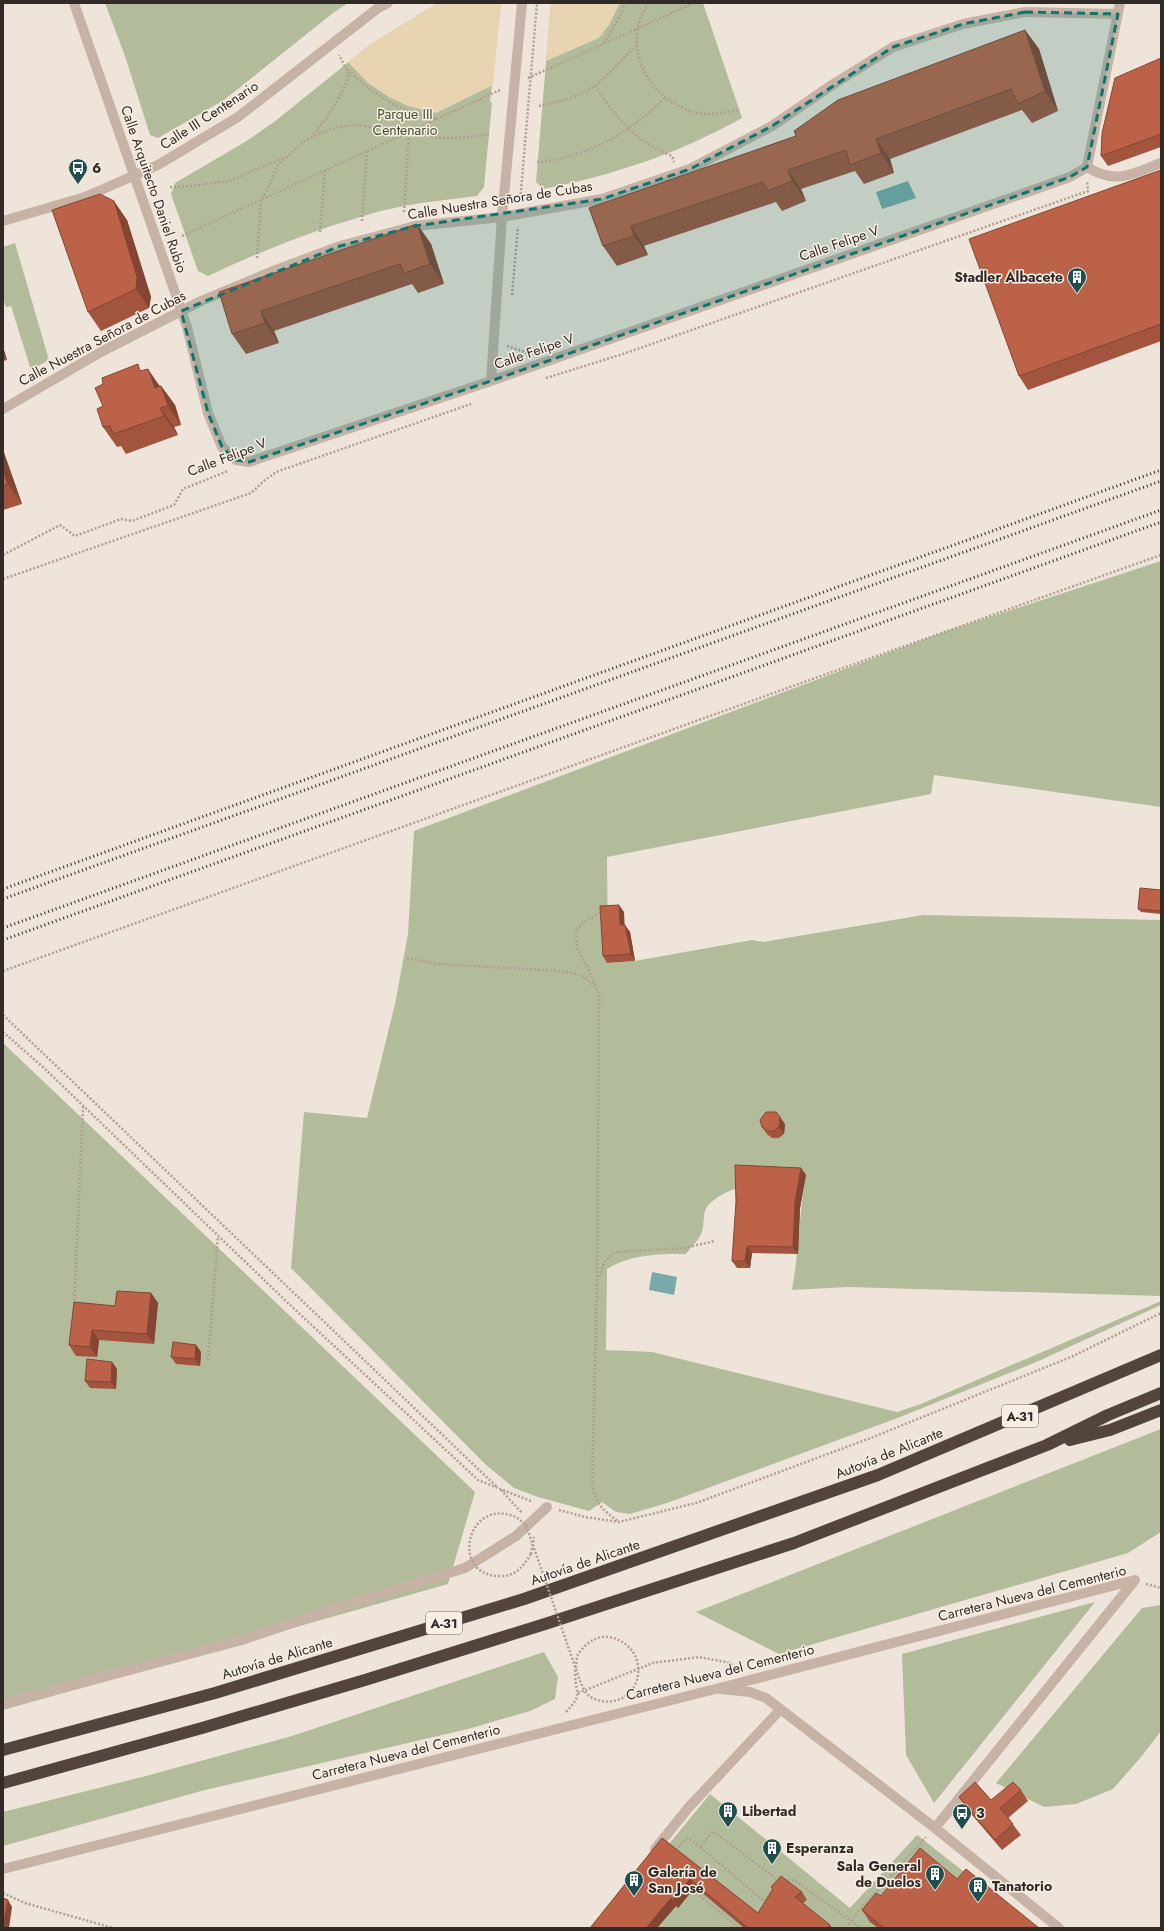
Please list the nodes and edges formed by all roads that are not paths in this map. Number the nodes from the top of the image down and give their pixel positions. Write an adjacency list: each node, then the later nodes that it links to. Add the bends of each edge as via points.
1 (74, 3): 8 (street, Calle Arquitecto Daniel Rubio)
2 (388, 3): 8 (street, Calle III Centenario, via 378,8 238,117 158,165)
3 (522, 3): 9 (street)
4 (1120, 3): 5 (street)
5 (1118, 14): 7 (street); 9 (street, Calle Nuestra Señora de Cubas, via 1025,12 963,24 893,47 772,126 690,169 602,199)
6 (1161, 163): 7 (street, via 1113,178 1099,175)
7 (1087, 167): 12 (street, Calle Felipe V, via 1070,177)
8 (134, 176): 10 (street, Calle III Centenario, via 85,197); 11 (street, Calle Arquitecto Daniel Rubio)
9 (502, 217): 11 (street, Calle Nuestra Señora de Cubas, via 415,226 340,246 272,271); 12 (street)
10 (3, 221)
11 (181, 312): 13 (street, Calle Nuestra Señora de Cubas, via 101,352); 14 (street, Calle Arquitecto Daniel Rubio, via 208,413 222,447 236,460)
12 (491, 381): 14 (street, Calle Felipe V)
13 (3, 409)
14 (249, 462)
15 (1161, 1355): 23 (highway, Autovía de Alicante / A-31, via 878,1475 524,1599 215,1693)
16 (1161, 1393): 18 (highway, A-31)
17 (1161, 1410): 18 (highway, via 1110,1430)
18 (1047, 1445): 24 (highway, A-31, via 794,1543 545,1624 202,1728)
19 (547, 1507): 21 (street, via 516,1536 465,1568 340,1606 242,1640)
20 (717, 1688): 22 (street, via 750,1692 766,1698); 25 (street, Carretera Nueva del Cementerio, via 1135,1580); 27 (street, Carretera Nueva del Cementerio)
21 (3, 1704)
22 (780, 1710): 25 (street); 26 (street, via 689,1807)
23 (3, 1750)
24 (3, 1782)
25 (935, 1828): 28 (street)
26 (650, 1856)
27 (3, 1869)
28 (1059, 1928)

